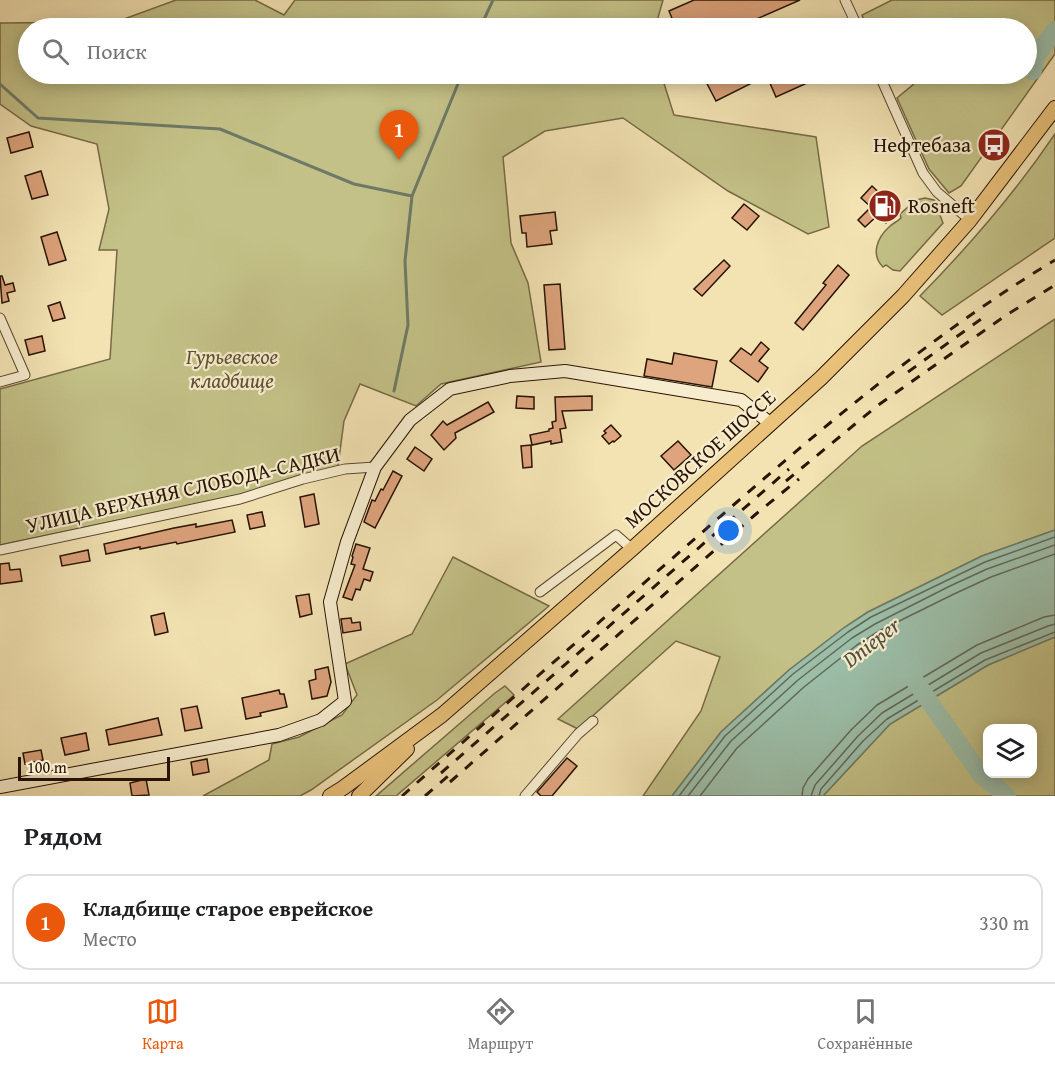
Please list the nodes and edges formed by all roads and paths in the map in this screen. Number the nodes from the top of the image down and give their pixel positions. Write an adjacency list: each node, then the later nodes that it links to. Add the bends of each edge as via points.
1 (845, 0): 2 (street)
2 (853, 18)
3 (883, 84): 5 (street, via 923,173 937,192)
4 (1055, 108): 5 (main road, МОСКОВСКОЕ ШОССЕ)
5 (970, 220): 8 (main road, МОСКОВСКОЕ ШОССЕ, via 866,335)
6 (0, 318): 7 (street, via 25,375)
7 (0, 382)
8 (771, 424): 9 (street, via 741,400 565,371 510,376 450,389 410,420); 10 (main road, МОСКОВСКОЕ ШОССЕ)
9 (375, 467): 11 (street, УЛИЦА ВЕРХНЯЯ СЛОБОДА-САДКИ, via 345,469 240,499); 15 (street, via 330,602 345,701 321,720 279,735)
10 (632, 549): 12 (street, via 616,535); 13 (main road, МОСКОВСКОЕ ШОССЕ)
11 (0, 550)
12 (540, 592)
13 (442, 715): 16 (main road, МОСКОВСКОЕ ШОССЕ); 17 (main road)
14 (593, 722): 18 (street)
15 (0, 787)
16 (330, 796)
17 (359, 796)
18 (525, 796)

